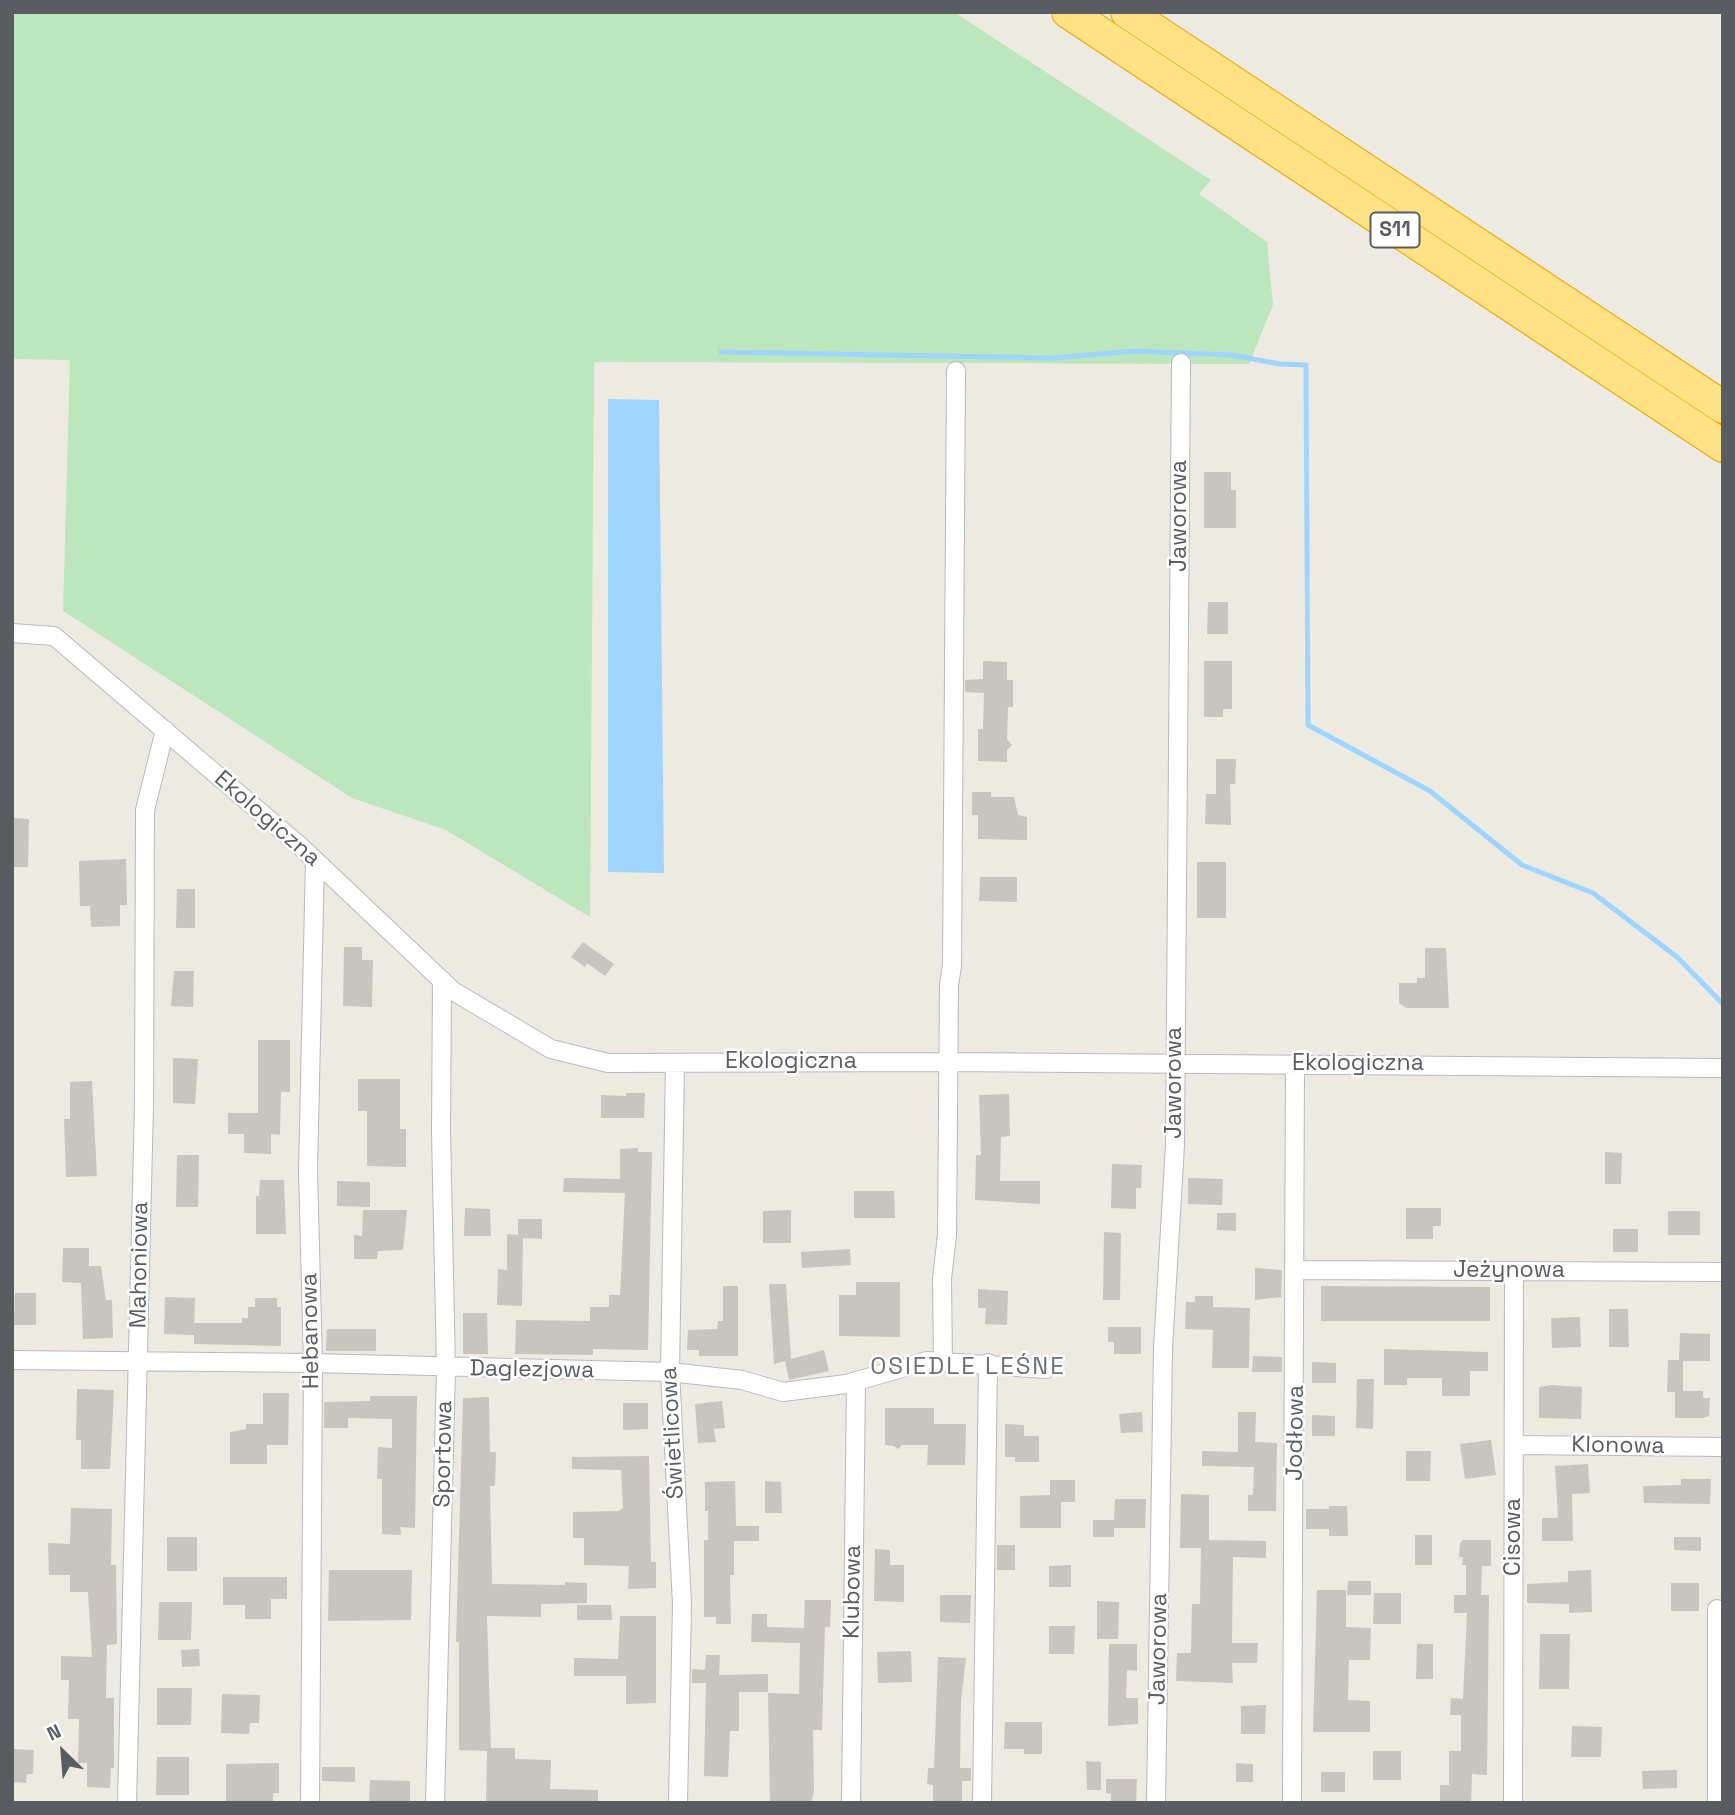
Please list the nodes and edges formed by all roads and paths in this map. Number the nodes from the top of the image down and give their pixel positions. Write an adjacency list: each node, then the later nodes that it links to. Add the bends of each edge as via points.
1 (1068, 12): 6 (highway, S11)
2 (1127, 12): 5 (highway, S11)
3 (1181, 363): 13 (street, Jaworowa)
4 (956, 371): 11 (street)
5 (1723, 407)
6 (1723, 446)
7 (12, 633): 8 (street, Ekologiczna, via 54,636)
8 (165, 730): 9 (street, Ekologiczna); 21 (street, Mahoniowa, via 145,810)
9 (315, 860): 10 (street, Ekologiczna); 22 (street, Hebanowa, via 308,1170)
10 (442, 980): 12 (street, Ekologiczna, via 551,1049 608,1063); 24 (street, Sportowa)
11 (948, 1062): 12 (street, Ekologiczna); 13 (street, Ekologiczna); 20 (street)
12 (675, 1063): 26 (street, Świetlicowa)
13 (1175, 1063): 14 (street, Ekologiczna); 37 (street, Jaworowa, via 1163,1348)
14 (1295, 1064): 15 (street, Ekologiczna); 16 (street, Jodłowa)
15 (1723, 1068)
16 (1296, 1270): 17 (street, Jeżynowa); 38 (street, Jodłowa)
17 (1514, 1272): 18 (street, Jeżynowa); 28 (street, Cisowa)
18 (1723, 1272)
19 (12, 1360): 21 (street, Daglezjowa)
20 (943, 1361): 23 (street, Daglezjowa); 27 (street, Daglezjowa, via 927,1361)
21 (138, 1362): 22 (street, Daglezjowa); 31 (street, Mahoniowa)
22 (313, 1363): 24 (street, Daglezjowa); 32 (street, Hebanowa)
23 (988, 1363): 25 (street, Daglezjowa); 36 (street)
24 (446, 1369): 26 (street, Daglezjowa); 33 (street, Sportowa)
25 (1046, 1369)
26 (670, 1372): 27 (street, Daglezjowa, via 742,1380 783,1392); 34 (street, Świetlicowa, via 682,1604)
27 (856, 1381): 35 (street, Klubowa)
28 (1514, 1445): 29 (street, Klonowa); 39 (street, Cisowa)
29 (1723, 1447)
30 (1717, 1609): 40 (street)
31 (127, 1803)
32 (310, 1803)
33 (435, 1803)
34 (678, 1803)
35 (850, 1803)
36 (982, 1803)
37 (1156, 1803)
38 (1292, 1803)
39 (1513, 1803)
40 (1717, 1803)

